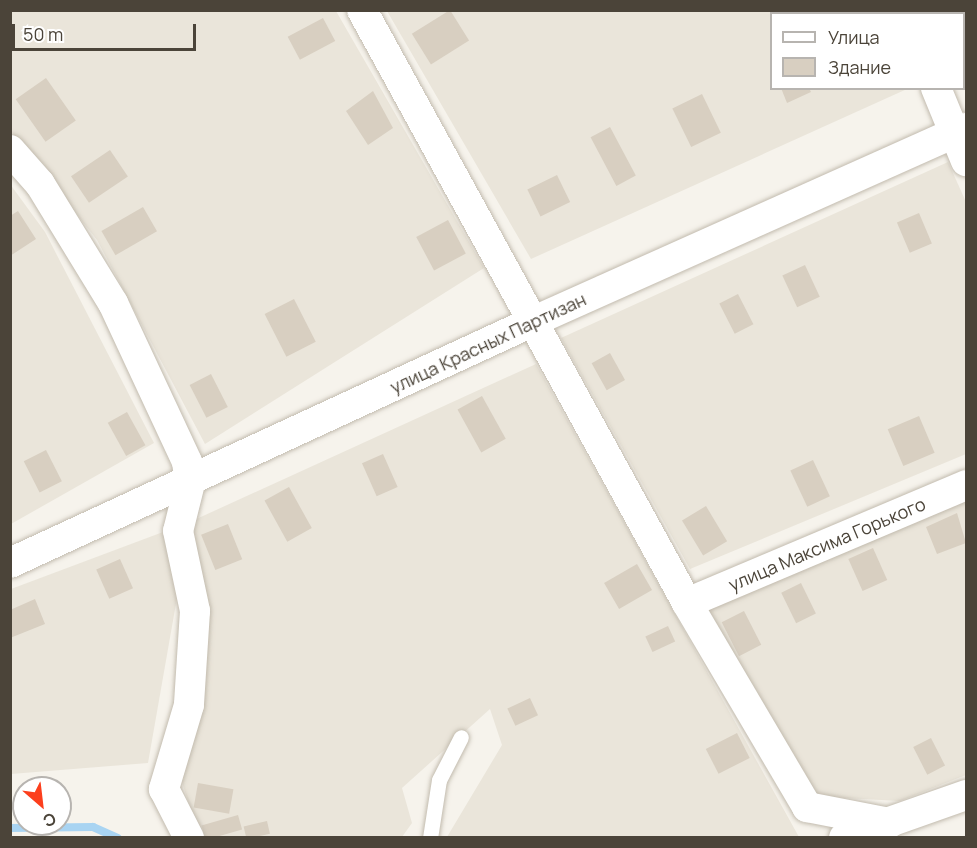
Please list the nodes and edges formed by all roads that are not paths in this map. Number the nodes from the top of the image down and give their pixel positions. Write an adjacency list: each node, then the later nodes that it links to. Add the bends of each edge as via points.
1 (362, 10): 6 (street)
2 (937, 90): 3 (street)
3 (960, 131): 5 (street); 6 (street, улица Красных Партизан)
4 (10, 150): 7 (street, via 40,184 113,303 187,462)
5 (966, 161)
6 (534, 321): 7 (street, улица Красных Партизан); 10 (street)
7 (190, 483): 9 (street, улица Красных Партизан); 14 (street, via 178,531 195,611 189,705 164,789)
8 (966, 485): 10 (street, улица Максима Горького)
9 (10, 563)
10 (687, 603): 13 (street, via 807,807)
11 (461, 737): 15 (lane, via 439,780)
12 (966, 795): 13 (street)
13 (889, 823): 16 (street)
14 (189, 837)
15 (430, 837)
16 (844, 837)

